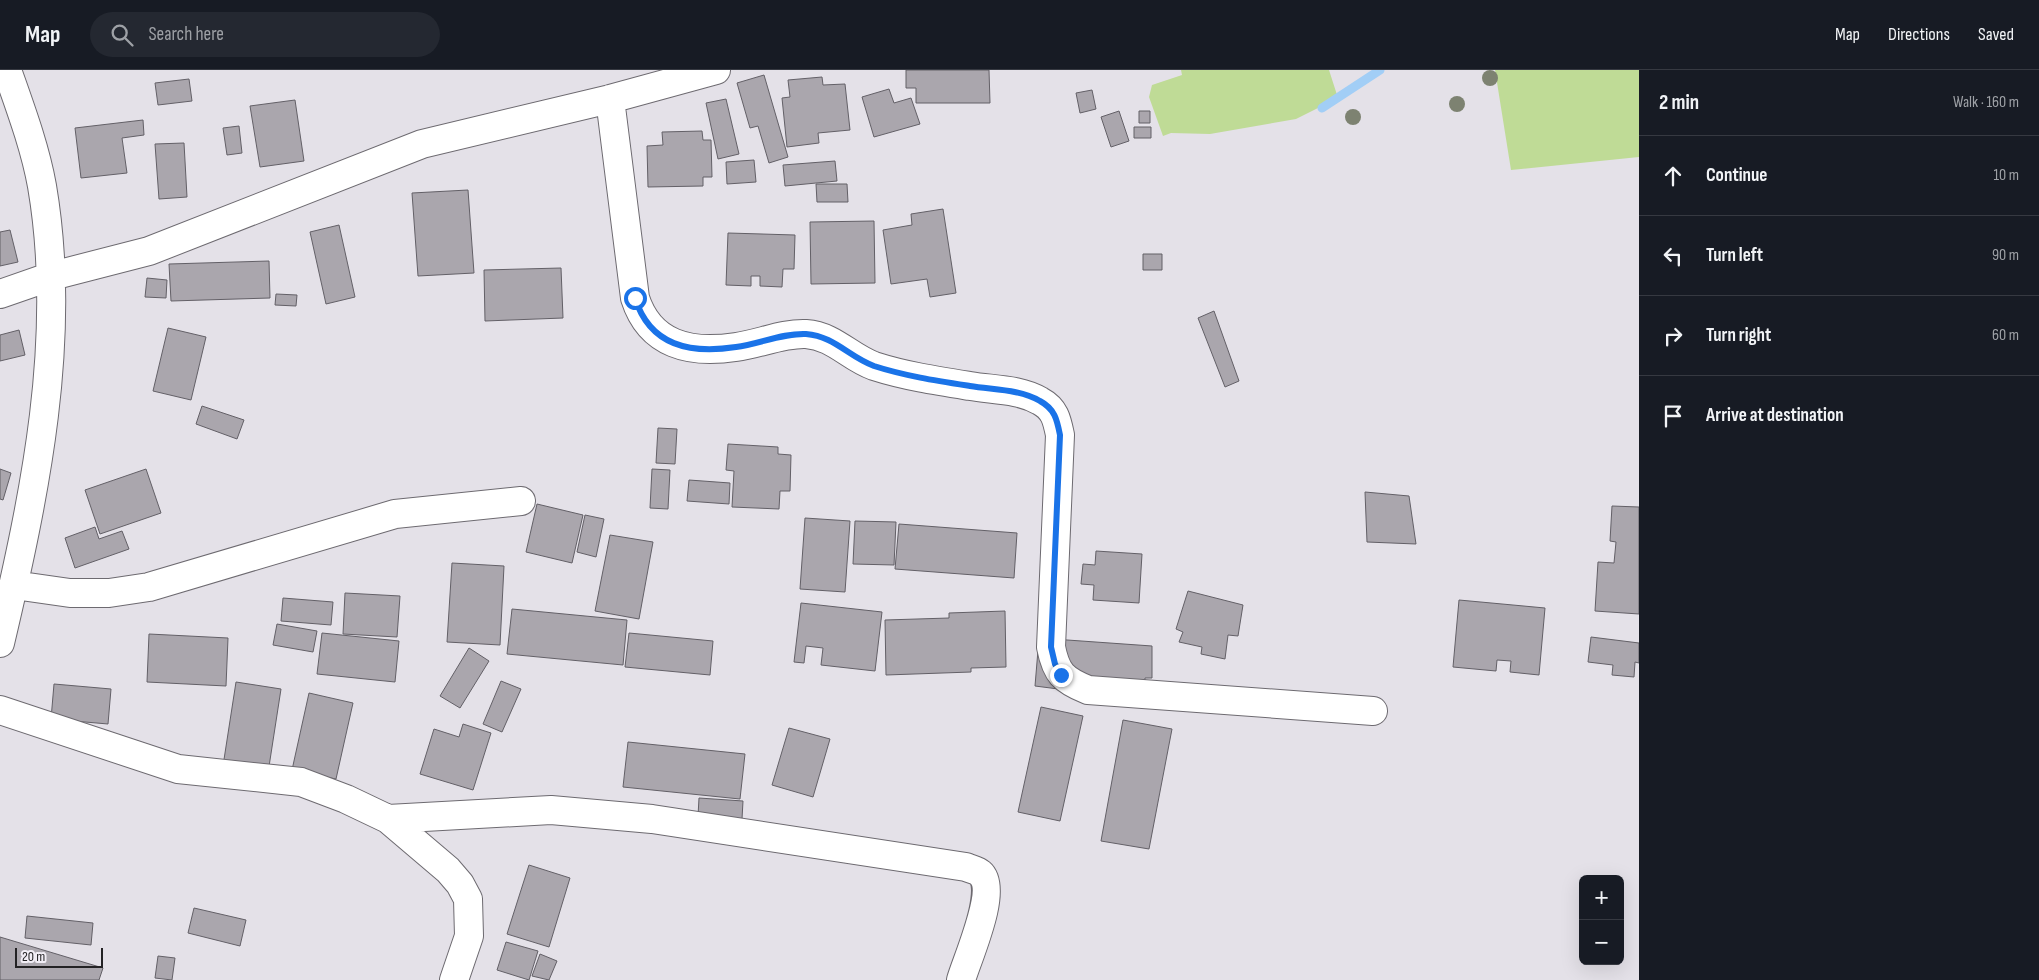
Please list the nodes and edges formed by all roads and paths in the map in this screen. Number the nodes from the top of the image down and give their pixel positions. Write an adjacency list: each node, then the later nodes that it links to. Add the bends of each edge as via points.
1 (7, 70): 4 (street, via 42,185)
2 (716, 70): 3 (street)
3 (610, 99): 4 (street, via 422,144 149,251); 10 (street, via 635,298 640,314 652,331 673,343 716,349 796,335 818,336 835,341 860,360 873,365 932,380 1020,393 1041,402 1056,414 1060,435 1051,647 1061,675 1088,690)
4 (52, 276): 5 (street); 7 (street, via 44,419)
5 (0, 294)
6 (521, 501): 7 (street, via 394,514 149,587 108,594)
7 (14, 585): 8 (street)
8 (0, 643)
9 (0, 710): 11 (street, via 178,769 301,782)
10 (1373, 712)
11 (388, 819): 12 (street, via 448,870 468,900 469,936); 13 (street, via 551,810 652,819 966,867 980,873 986,882 986,898)
12 (454, 980)
13 (961, 980)

